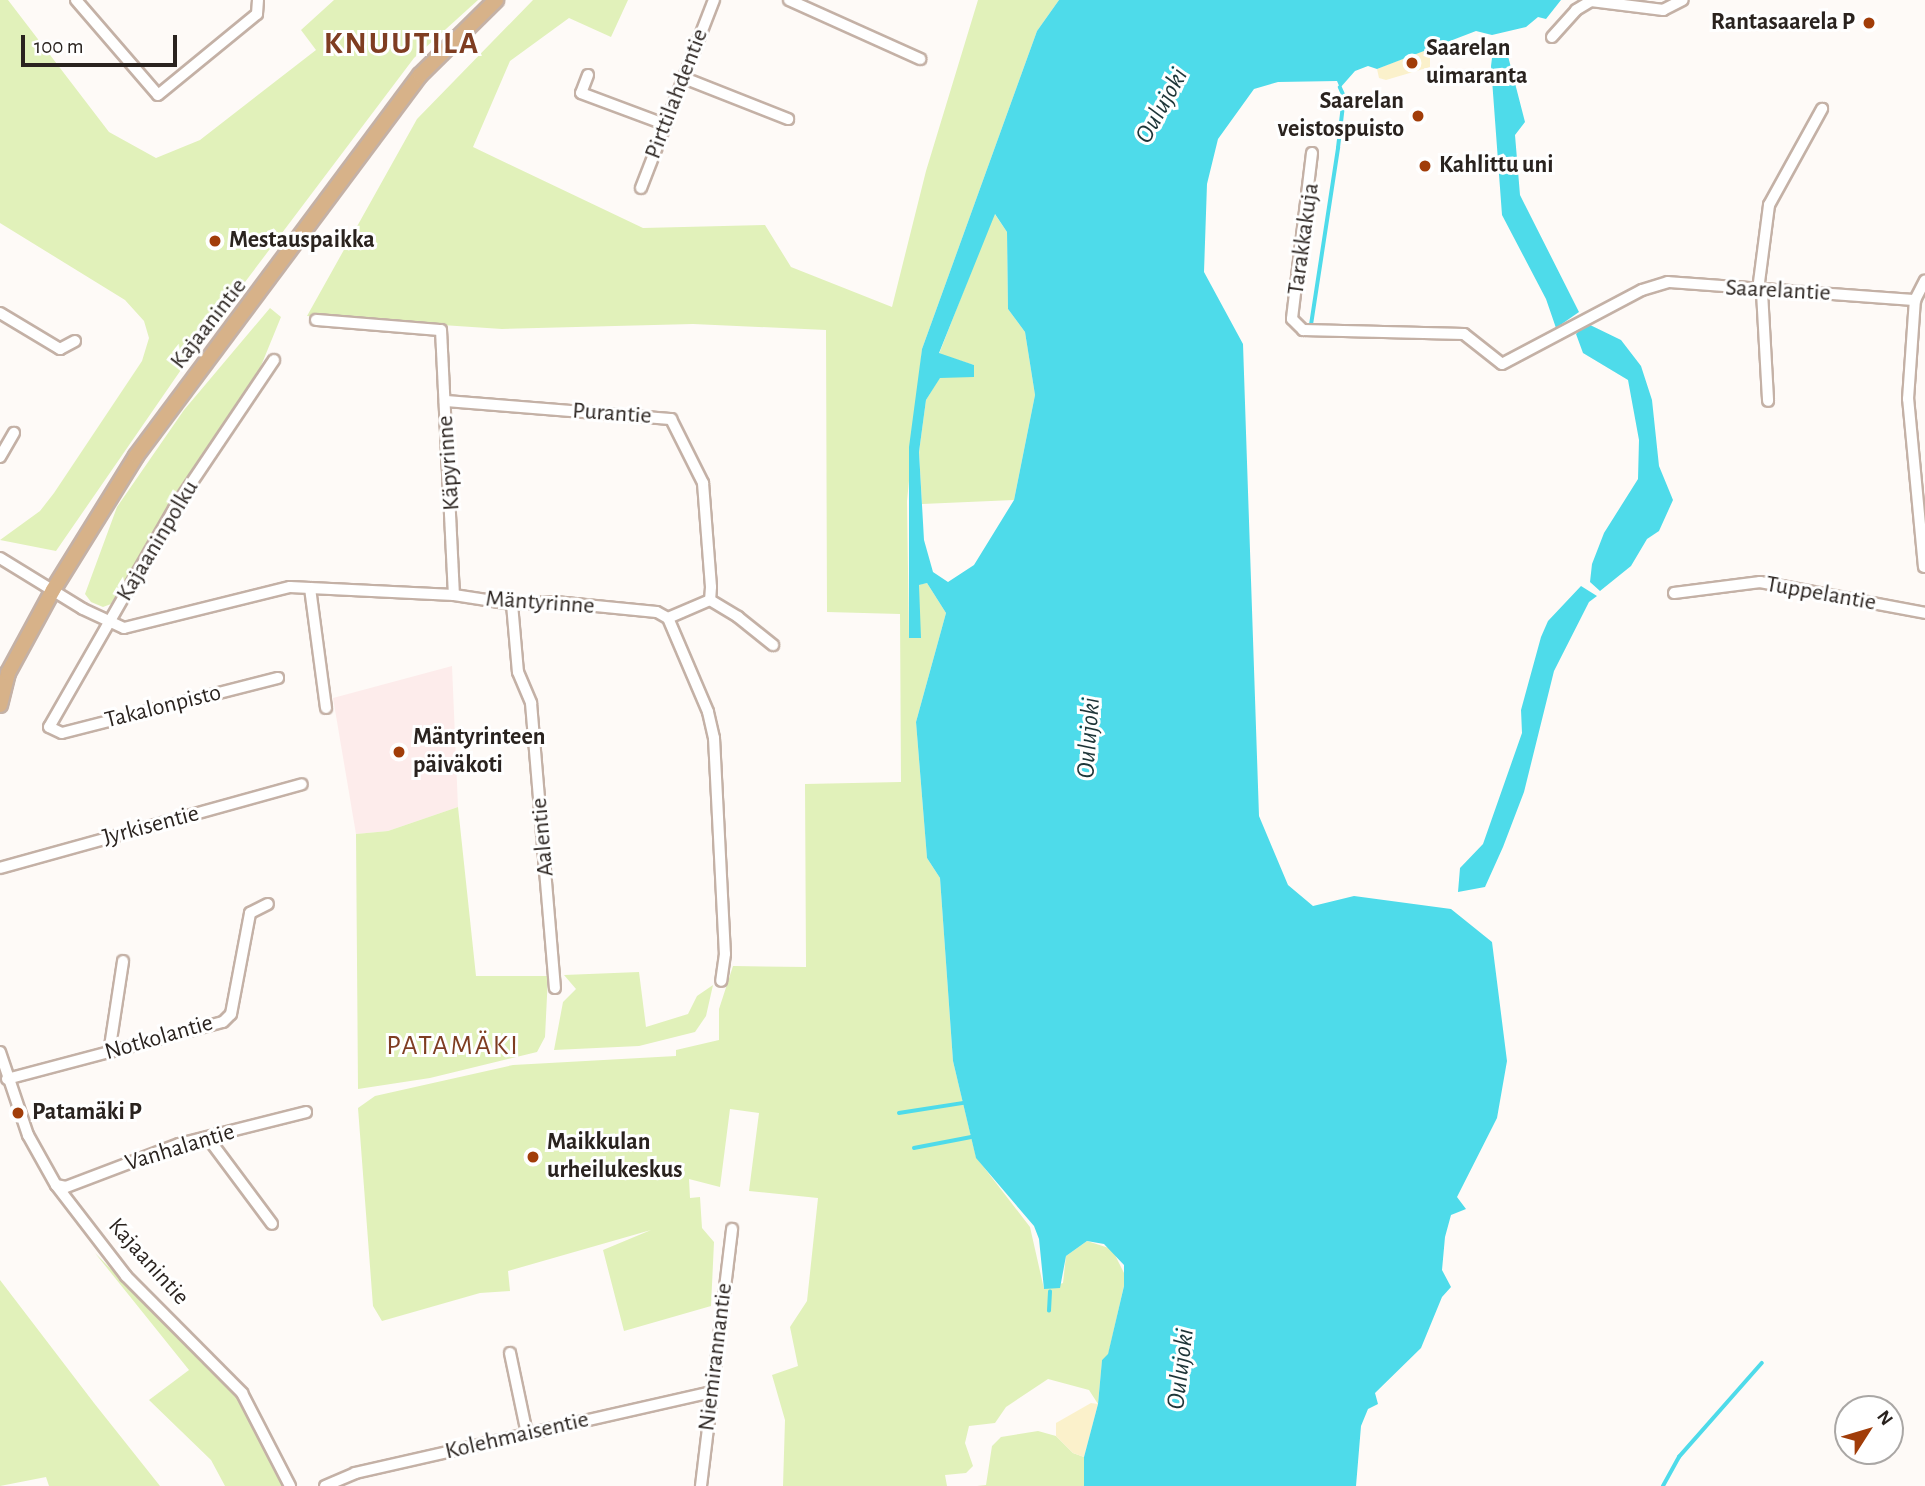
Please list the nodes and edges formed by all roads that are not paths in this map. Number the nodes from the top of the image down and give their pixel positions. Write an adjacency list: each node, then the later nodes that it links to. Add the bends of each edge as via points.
1 (76, 0): 2 (street, via 158,95 257,13)
2 (258, 0)
3 (496, 0): 31 (main road, Kajaanintie, via 420,75 136,456)
4 (714, 0): 10 (street, Pirttilahdentie)
5 (789, 0): 8 (street)
6 (1683, 0): 7 (street, via 1663,10 1591,1 1576,10)
7 (1552, 37)
8 (920, 59)
9 (589, 75): 13 (street, via 581,93)
10 (684, 78): 12 (street); 13 (street, Pirttilahdentie)
11 (1822, 109): 17 (street, via 1769,205)
12 (788, 119)
13 (664, 124): 15 (street, Pirttilahdentie)
14 (1312, 153): 21 (street, Tarakkakuja)
15 (641, 188)
16 (1925, 280): 18 (street)
17 (1760, 291): 18 (street, Saarelantie); 21 (street, Saarelantie, via 1668,282 1642,290 1502,364 1464,334 1336,332 1303,330); 25 (street)
18 (1914, 300): 29 (street, via 1908,399)
19 (0, 313): 22 (street, via 60,349)
20 (316, 320): 24 (street, Käpyrinne, via 441,330)
21 (1294, 324)
22 (75, 341)
23 (274, 360): 38 (street, Kajaaninpolku, via 174,509)
24 (445, 401): 33 (street, Käpyrinne); 34 (street, Purantie, via 671,419 703,483)
25 (1768, 401)
26 (14, 433): 27 (street)
27 (0, 457)
28 (0, 558): 31 (street, Mäntyrinne)
29 (1924, 567)
30 (310, 588): 33 (street, Mäntyrinne); 38 (street, Mäntyrinne, via 290,587 152,624 124,628); 42 (street)
31 (53, 590): 38 (street, Mäntyrinne); 41 (main road, Kajaanintie, via 8,673)
32 (1674, 593): 36 (street, Tuppelantie, via 1760,582)
33 (454, 595): 35 (street, Mäntyrinne)
34 (709, 600): 37 (street); 39 (street)
35 (512, 604): 37 (street, Mäntyrinne, via 644,610); 49 (street, Aalentie, via 519,671 531,703)
36 (1925, 613)
37 (668, 618): 48 (street, via 714,738 725,954)
38 (109, 623): 43 (street, Kajaaninpolku)
39 (773, 645)
40 (278, 678): 43 (street, Takalonpisto, via 62,733)
41 (0, 705)
42 (326, 708)
43 (48, 727)
44 (302, 785): 45 (street, Jyrkisentie)
45 (0, 868)
46 (268, 904): 51 (street, Notkolantie, via 250,913 231,1014 223,1022)
47 (122, 961): 51 (street)
48 (721, 981)
49 (555, 988)
50 (0, 1052): 52 (street, Kajaanintie)
51 (108, 1053): 52 (street, Notkolantie)
52 (7, 1079): 55 (street, Kajaanintie, via 28,1135)
53 (306, 1112): 54 (street, Vanhalantie)
54 (208, 1138): 55 (street, Vanhalantie, via 66,1187); 56 (street)
55 (56, 1185): 61 (street, Kajaanintie, via 126,1276 243,1393)
56 (272, 1224)
57 (732, 1229): 59 (street, Niemirannantie)
58 (510, 1353): 60 (street)
59 (712, 1392): 60 (street, Kolehmaisentie); 63 (street, Niemirannantie)
60 (527, 1434): 62 (street, Kolehmaisentie, via 355,1473)
61 (290, 1486)
62 (325, 1486)
63 (701, 1486)

